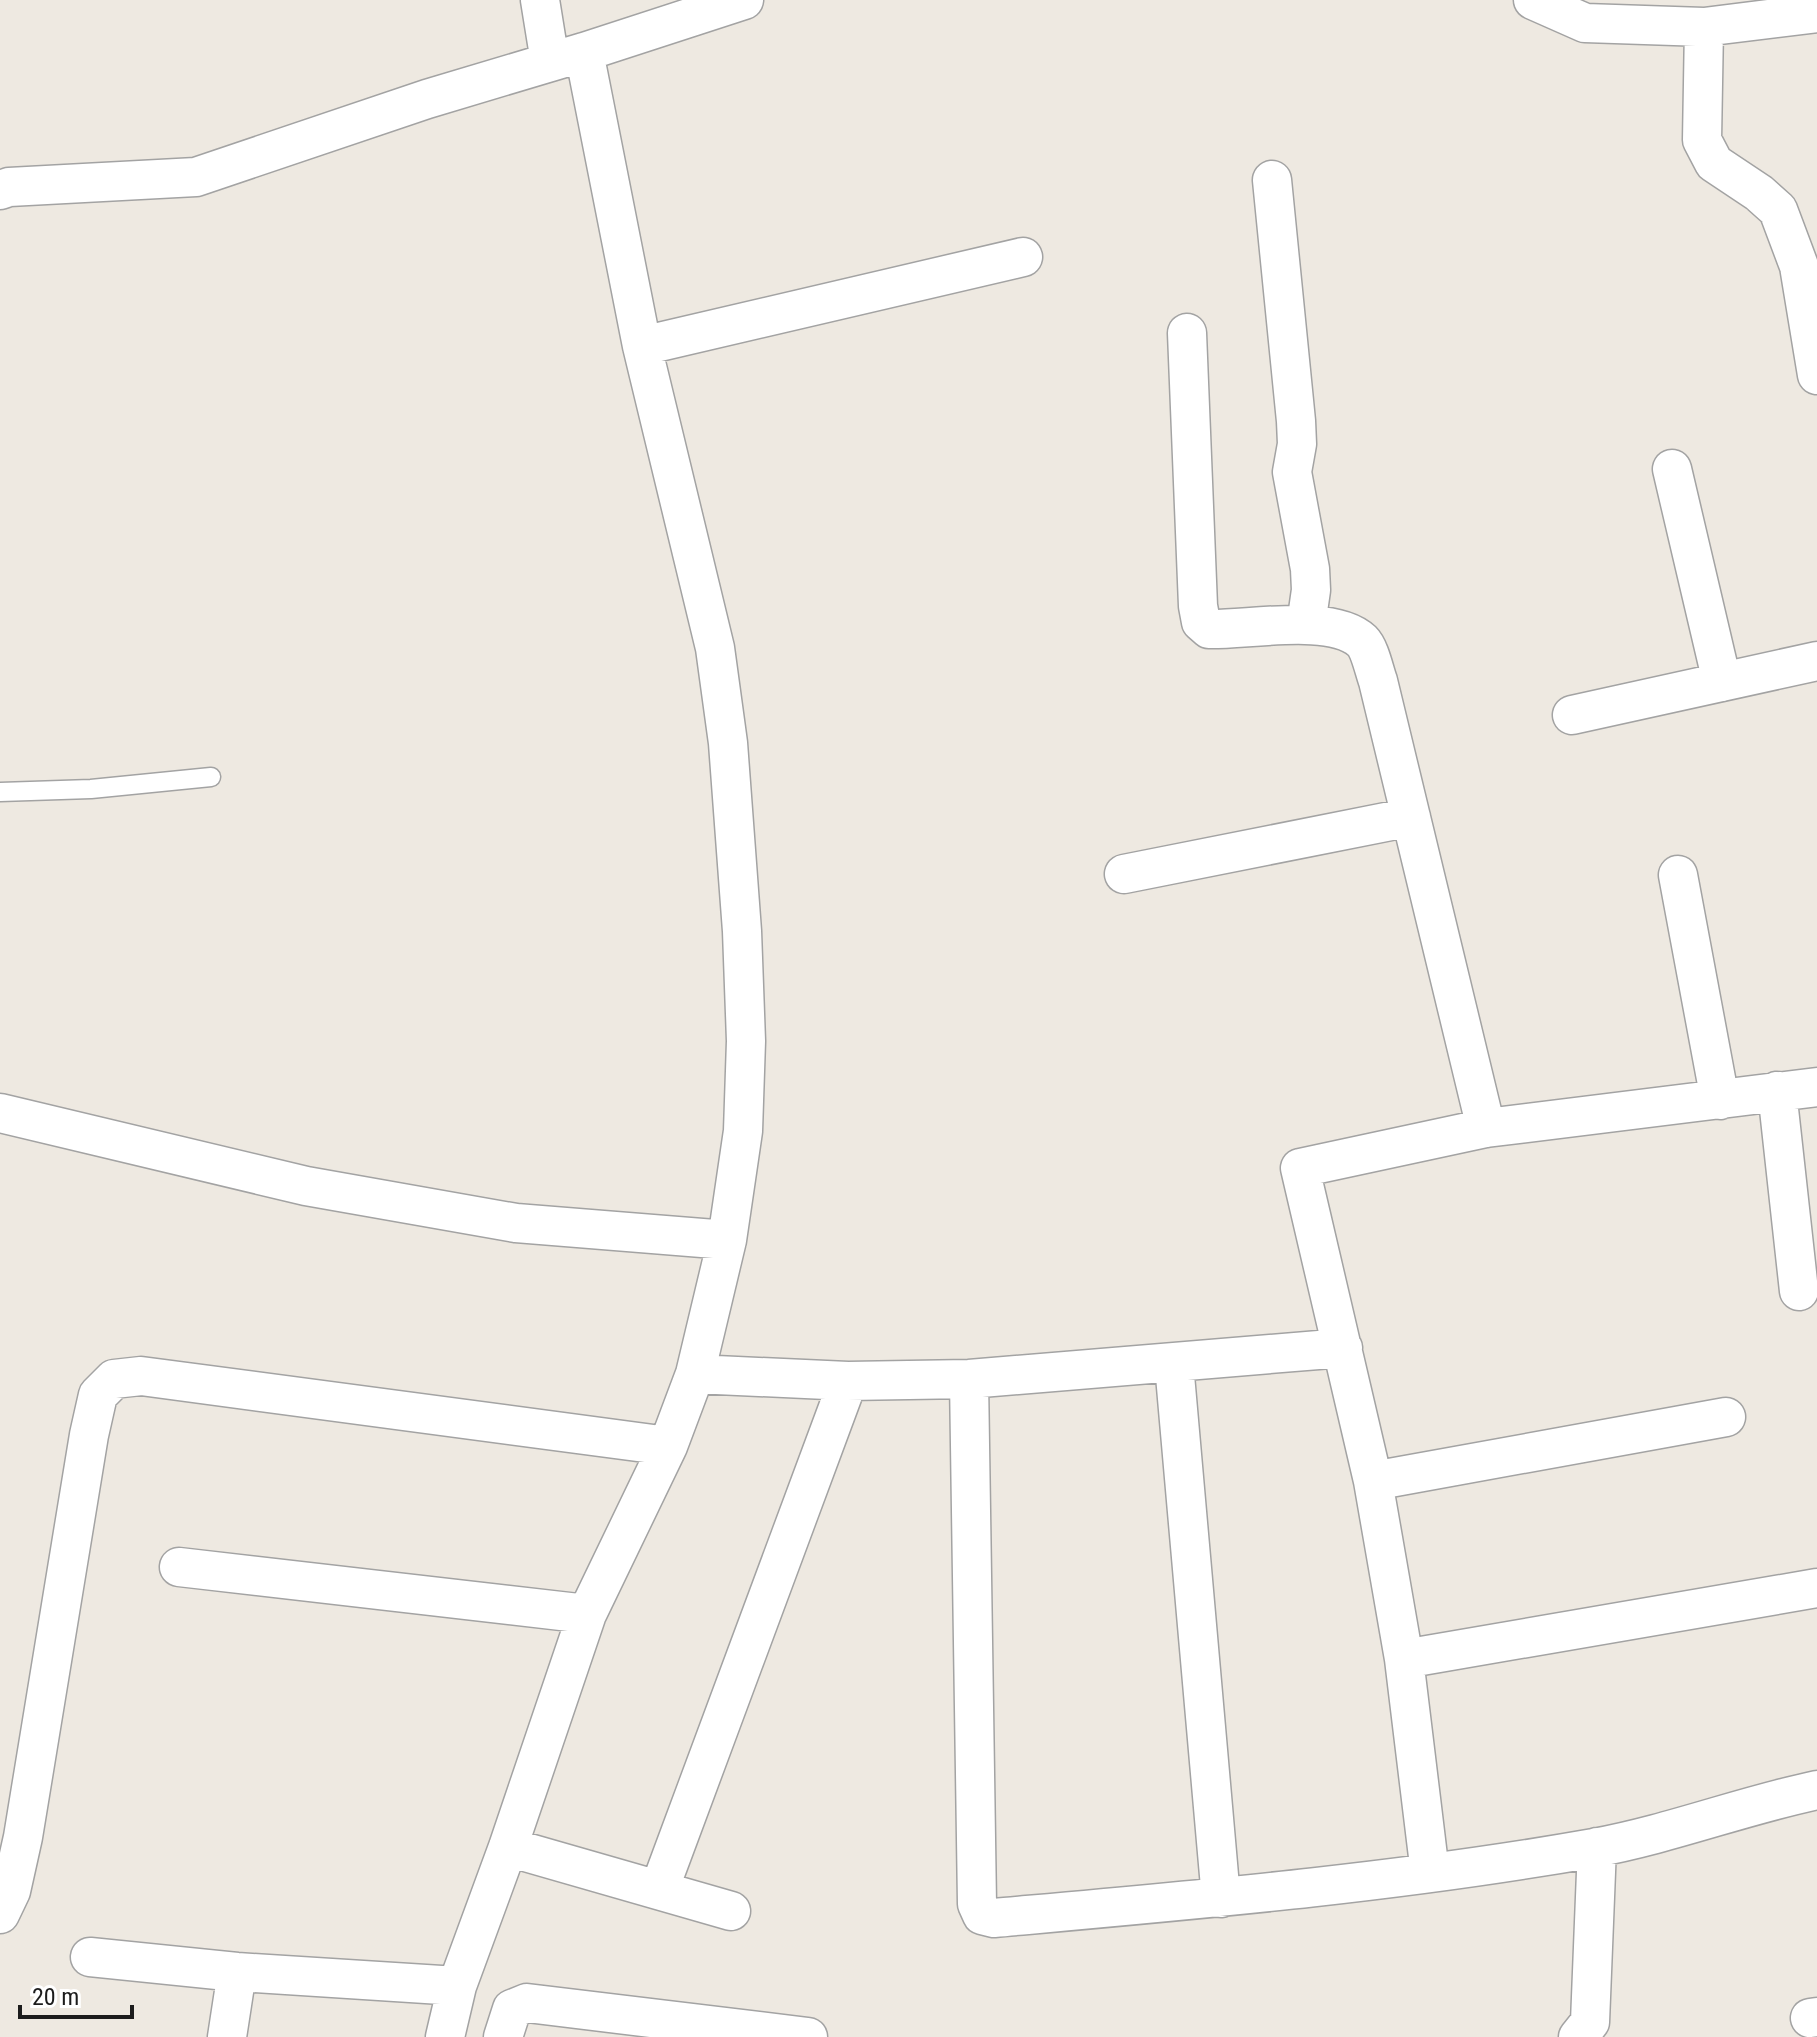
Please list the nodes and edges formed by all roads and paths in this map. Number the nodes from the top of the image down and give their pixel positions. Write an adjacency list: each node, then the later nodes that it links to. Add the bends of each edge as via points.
1 (540, 0): 6 (street)
2 (744, 0): 6 (street)
3 (1533, 0): 5 (street, via 1585,23)
4 (1817, 13): 5 (street)
5 (1704, 27): 12 (street, via 1702,140 1714,163 1778,210 1799,266)
6 (567, 57): 8 (street, via 196,177); 11 (street)
7 (1272, 180): 14 (street, via 1296,421 1292,472 1310,569)
8 (0, 190)
9 (1023, 257): 11 (street)
10 (1187, 333): 14 (street, via 1201,622 1209,629)
11 (642, 346): 28 (street, via 715,648 728,743 746,1041 743,1131)
12 (1817, 375)
13 (1672, 469): 16 (street)
14 (1306, 625): 20 (street, via 1341,630 1363,642 1378,681)
15 (1817, 661): 16 (street)
16 (1722, 682): 17 (street)
17 (1572, 715)
18 (211, 777): 19 (lane)
19 (0, 792)
20 (1411, 817): 21 (street); 27 (street)
21 (1124, 874)
22 (1678, 875): 25 (street)
23 (1817, 1087): 24 (street)
24 (1777, 1091): 25 (street); 29 (street)
25 (1720, 1100): 27 (street)
26 (0, 1113): 28 (street, via 306,1186 516,1223)
27 (1486, 1128): 30 (street, via 1300,1168)
28 (727, 1240): 32 (street)
29 (1799, 1291)
30 (1343, 1348): 31 (street); 37 (street)
31 (1174, 1364): 33 (street); 47 (street)
32 (695, 1374): 34 (street); 36 (street)
33 (969, 1379): 34 (street); 47 (street, via 977,1904 982,1915)
34 (848, 1381): 46 (street)
35 (1726, 1417): 37 (street)
36 (668, 1446): 40 (street); 49 (street, via 141,1376 114,1379 98,1395 92,1422 23,1837)
37 (1373, 1481): 41 (street)
38 (179, 1567): 40 (street)
39 (1817, 1588): 41 (street)
40 (587, 1614): 43 (street)
41 (1404, 1659): 45 (street)
42 (1817, 1790): 44 (street)
43 (508, 1847): 46 (street); 52 (street)
44 (1597, 1847): 45 (street); 57 (street, via 1590,2022)
45 (1430, 1873): 47 (street)
46 (659, 1890): 48 (street)
47 (1221, 1898)
48 (731, 1911)
49 (0, 1914)
50 (90, 1957): 51 (street)
51 (237, 1972): 52 (street); 53 (street)
52 (457, 1986): 54 (street)
53 (227, 2037)
54 (445, 2037)
55 (503, 2037): 56 (street, via 512,2009 527,2003)
56 (808, 2037)
57 (1578, 2037)

